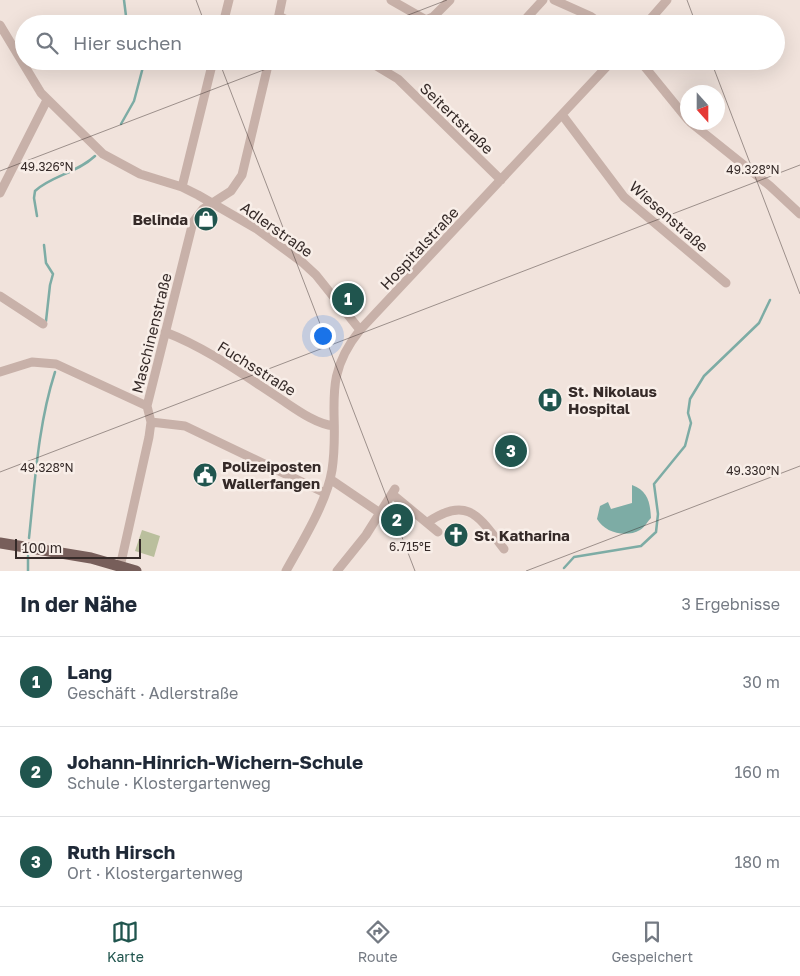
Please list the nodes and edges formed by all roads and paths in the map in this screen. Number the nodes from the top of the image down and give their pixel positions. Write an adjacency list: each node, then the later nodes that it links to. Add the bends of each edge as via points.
1 (228, 0): 8 (street)
2 (282, 0): 9 (street)
3 (391, 0): 10 (street)
4 (450, 0): 11 (street)
5 (543, 0): 12 (street)
6 (554, 0): 13 (street)
7 (668, 0): 14 (street)
8 (225, 15)
9 (279, 15)
10 (417, 15)
11 (435, 15)
12 (529, 15)
13 (588, 15)
14 (654, 15)
15 (0, 25): 16 (street, Adlerstraße)
16 (15, 52)
17 (25, 70): 23 (street, Adlerstraße)
18 (212, 70): 28 (street)
19 (266, 70): 30 (street, Maschinenstraße, via 242,175 231,191)
20 (383, 70): 27 (street, Seitertstraße, via 398,79)
21 (604, 70): 25 (street, Hospitalstraße)
22 (647, 70): 24 (street)
23 (47, 100): 28 (street, Adlerstraße, via 113,161 140,174); 29 (street)
24 (680, 110)
25 (563, 116): 27 (street, Hospitalstraße); 32 (street, Wiesenstraße, via 624,197)
26 (700, 130): 31 (street)
27 (501, 180): 35 (street, Hospitalstraße)
28 (182, 187): 30 (street, Adlerstraße)
29 (0, 193)
30 (212, 202): 35 (street, Adlerstraße, via 302,262); 36 (street, Maschinenstraße, via 196,215 193,222)
31 (800, 214)
32 (726, 283)
33 (0, 296): 34 (street)
34 (43, 324)
35 (360, 330): 40 (street, Hospitalstraße, via 338,366)
36 (165, 332): 38 (street, Maschinenstraße); 40 (street, Fuchsstraße, via 201,349 299,411)
37 (0, 372): 38 (street, via 32,362 56,364)
38 (147, 406): 39 (street, Maschinenstraße)
39 (151, 422): 42 (street, via 185,426); 48 (street, Maschinenstraße, via 147,454)
40 (334, 426): 41 (street, Hospitalstraße)
41 (330, 479): 42 (street, Hospitalstraße); 43 (street)
42 (325, 493): 50 (street, Hospitalstraße)
43 (380, 513): 44 (street, via 393,492); 51 (street)
44 (428, 522): 45 (street); 47 (street, via 447,510 464,510 472,514)
45 (438, 532)
46 (0, 543): 48 (main road, via 64,553)
47 (504, 550)
48 (120, 567): 49 (main road)
49 (136, 571)
50 (286, 571)
51 (337, 571)

